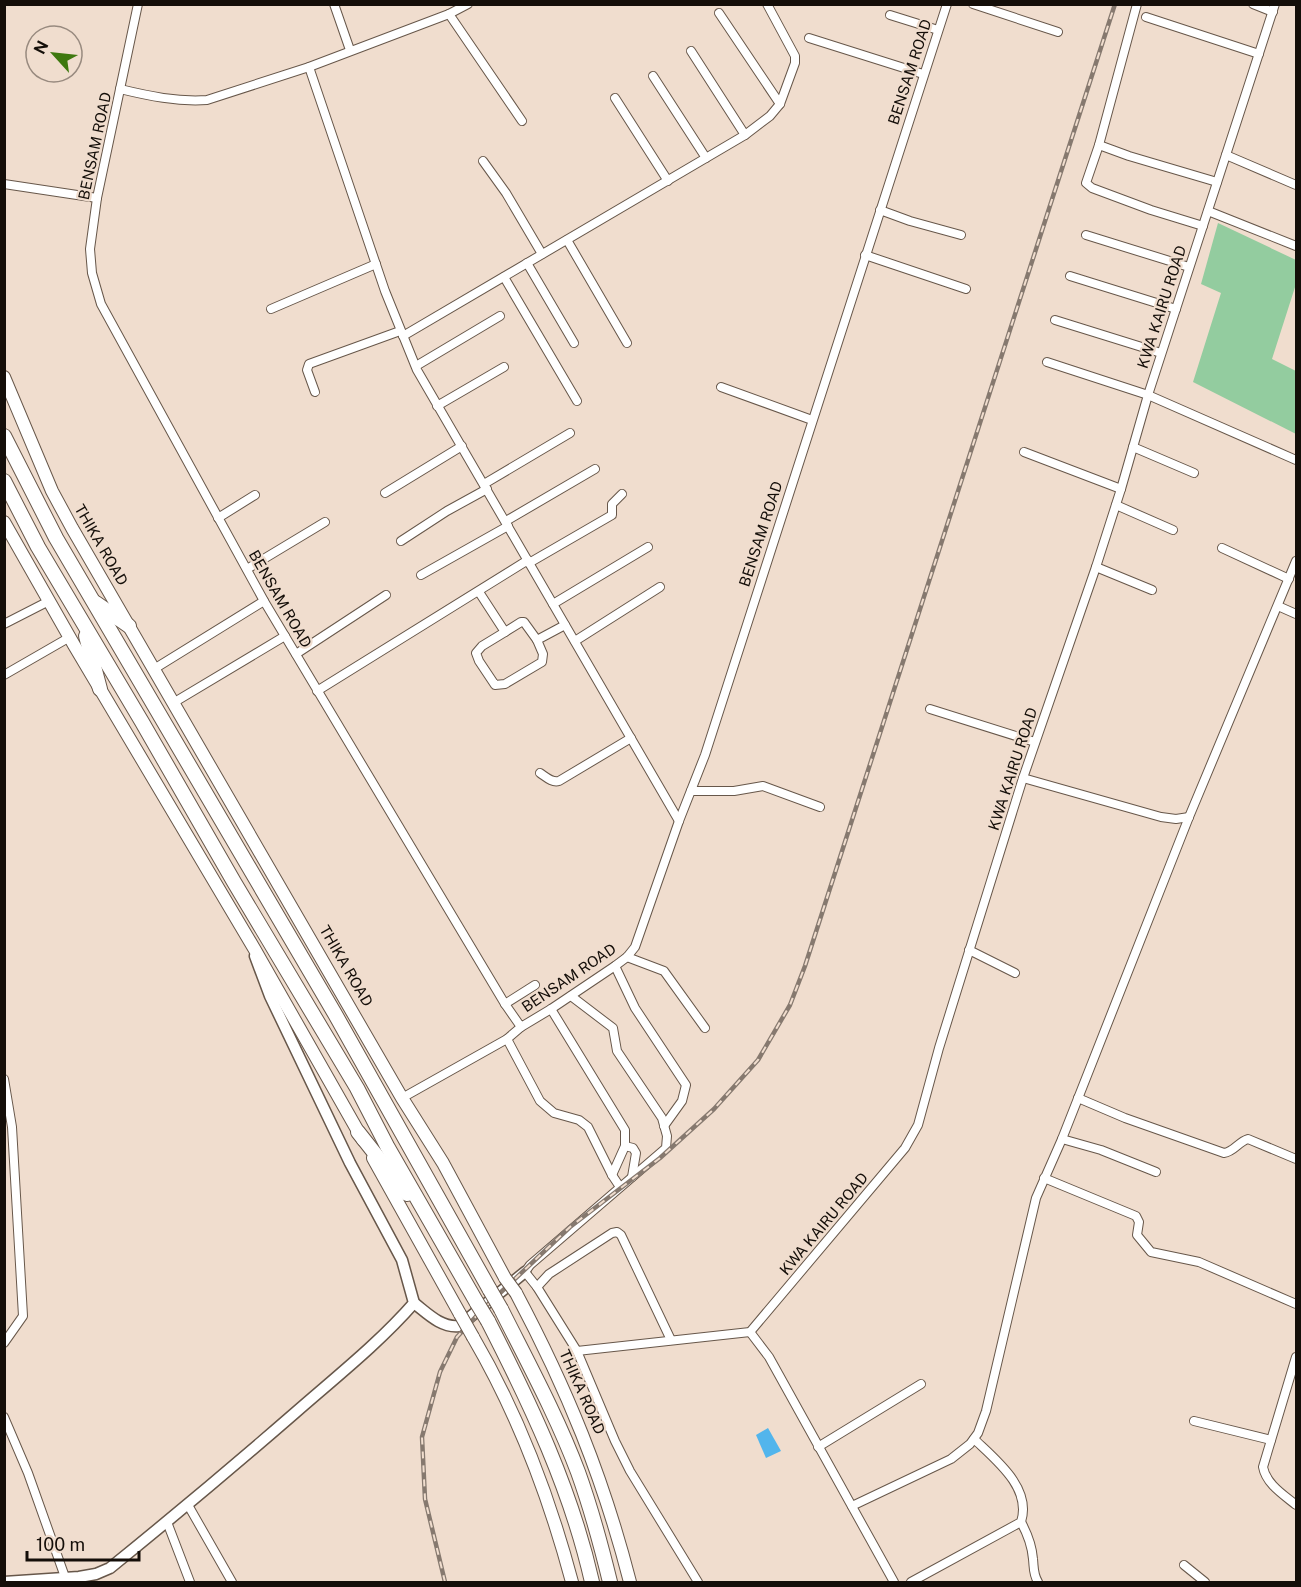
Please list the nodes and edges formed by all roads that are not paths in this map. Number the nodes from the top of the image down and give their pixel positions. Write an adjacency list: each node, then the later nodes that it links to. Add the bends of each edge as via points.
1 (138, 4): 23 (street, BENSAM ROAD)
2 (334, 4): 17 (street)
3 (468, 4): 10 (street)
4 (767, 4): 25 (street, via 795,56)
5 (947, 4): 14 (street, BENSAM ROAD)
6 (973, 4): 15 (street)
7 (1137, 4): 28 (street)
8 (1253, 4): 9 (street)
9 (1274, 8): 19 (street, KWA KAIRU ROAD)
10 (449, 14): 17 (street); 26 (street)
11 (719, 14): 25 (street)
12 (890, 15): 14 (street)
13 (1146, 17): 19 (street)
14 (938, 30): 21 (street, BENSAM ROAD)
15 (1058, 32)
16 (809, 38): 21 (street)
17 (350, 50): 20 (street)
18 (691, 51): 27 (street)
19 (1259, 54): 29 (street, KWA KAIRU ROAD)
20 (309, 66): 23 (street, via 207,100 171,99); 47 (street)
21 (923, 74): 37 (street, BENSAM ROAD)
22 (654, 76): 30 (street)
23 (120, 89): 36 (street, BENSAM ROAD)
24 (615, 98): 32 (street)
25 (780, 104): 27 (street)
26 (522, 121)
27 (745, 135): 30 (street)
28 (1099, 145): 33 (street); 39 (street, via 1088,185)
29 (1226, 155): 33 (street, KWA KAIRU ROAD); 35 (street)
30 (706, 158): 32 (street)
31 (483, 161): 44 (street)
32 (668, 181): 42 (street)
33 (1217, 182): 38 (street, KWA KAIRU ROAD)
34 (4, 184): 36 (street)
35 (1296, 185)
36 (97, 198): 85 (street, BENSAM ROAD, via 90,249 100,304)
37 (880, 210): 40 (street); 45 (street, BENSAM ROAD)
38 (1208, 211): 39 (street, KWA KAIRU ROAD); 43 (street)
39 (1203, 226): 48 (street, KWA KAIRU ROAD)
40 (961, 235)
41 (1086, 235): 48 (street)
42 (567, 240): 44 (street); 58 (street)
43 (1296, 246)
44 (542, 255): 46 (street)
45 (865, 255): 51 (street); 69 (street, BENSAM ROAD)
46 (527, 263): 50 (street); 57 (street)
47 (376, 264): 52 (street); 56 (street)
48 (1189, 267): 53 (street, KWA KAIRU ROAD)
49 (1070, 276): 53 (street)
50 (504, 277): 56 (street); 67 (street)
51 (966, 289)
52 (271, 309)
53 (1176, 309): 59 (street, KWA KAIRU ROAD)
54 (501, 316): 61 (street)
55 (1055, 320): 59 (street)
56 (401, 333): 61 (street); 65 (street, via 309,364 307,369)
57 (574, 343)
58 (627, 343)
59 (1161, 353): 66 (street, KWA KAIRU ROAD)
60 (1047, 362): 66 (street)
61 (416, 366): 68 (street)
62 (504, 367): 68 (street)
63 (4, 377): 112 (main road, THIKA ROAD, via 52,491)
64 (721, 387): 69 (street)
65 (315, 392)
66 (1148, 395): 73 (street, KWA KAIRU ROAD); 75 (street)
67 (578, 401)
68 (437, 406): 72 (street)
69 (812, 420): 129 (street, BENSAM ROAD)
70 (570, 433): 79 (street)
71 (4, 435): 103 (highway)
72 (462, 446): 79 (street); 81 (street)
73 (1133, 447): 77 (street); 80 (street, KWA KAIRU ROAD)
74 (1024, 452): 80 (street)
75 (1296, 460)
76 (595, 469): 88 (street)
77 (1194, 473)
78 (4, 481): 109 (highway)
79 (485, 486): 88 (street); 90 (street)
80 (1122, 489): 84 (street, KWA KAIRU ROAD)
81 (385, 493)
82 (622, 494): 93 (street, via 612,504 612,515)
83 (255, 495): 85 (street)
84 (1116, 505): 89 (street); 95 (street, KWA KAIRU ROAD)
85 (218, 518): 96 (street, BENSAM ROAD)
86 (4, 522): 104 (main road)
87 (325, 522): 96 (street)
88 (507, 524): 93 (street); 97 (street)
89 (1173, 530)
90 (401, 541)
91 (648, 547): 106 (street)
92 (1222, 548): 98 (street)
93 (529, 561): 101 (street); 106 (street)
94 (1296, 561): 98 (street)
95 (1096, 567): 100 (street); 126 (street, KWA KAIRU ROAD)
96 (247, 570): 105 (street, BENSAM ROAD)
97 (421, 575)
98 (1289, 579): 107 (street)
99 (660, 587): 117 (street)
100 (1152, 590)
101 (479, 592): 113 (street); 122 (street)
102 (386, 594): 118 (street)
103 (92, 600): 112 (highway); 186 (highway, bridge, via 335,1014 501,1309 578,1471)
104 (49, 601): 110 (street); 115 (main road)
105 (264, 602): 114 (street, BENSAM ROAD); 119 (street)
106 (554, 604): 111 (street)
107 (1278, 606): 108 (street); 131 (street)
108 (1296, 614)
109 (82, 619): 121 (highway); 158 (highway, via 357,1088)
110 (6, 620)
111 (565, 624): 116 (street); 117 (street)
112 (129, 626): 119 (main road, THIKA ROAD)
113 (505, 632): 116 (street, via 524,622); 116 (street, via 476,653 498,686 542,662)
114 (285, 636): 118 (street, BENSAM ROAD); 123 (street)
115 (70, 637): 120 (street); 121 (main road)
116 (537, 640)
117 (575, 641): 125 (street)
118 (296, 654): 122 (street, BENSAM ROAD)
119 (154, 669): 123 (main road, THIKA ROAD)
120 (4, 675)
121 (100, 689): 133 (main road)
122 (317, 691): 140 (street, BENSAM ROAD)
123 (173, 703): 146 (main road, THIKA ROAD)
124 (930, 709): 126 (street)
125 (631, 738): 127 (street, via 559,781); 132 (street)
126 (1035, 742): 128 (street, KWA KAIRU ROAD)
127 (540, 773)
128 (1023, 778): 131 (street, via 1161,817); 134 (street, KWA KAIRU ROAD)
129 (691, 791): 130 (street, via 763,786); 132 (street, BENSAM ROAD)
130 (820, 807)
131 (1189, 817): 147 (street)
132 (679, 821): 135 (street, BENSAM ROAD, via 635,946)
133 (255, 950): 149 (main road); 161 (street, via 283,1022 402,1260)
134 (969, 950): 137 (street); 163 (street, KWA KAIRU ROAD, via 914,1133)
135 (627, 957): 136 (street, BENSAM ROAD); 143 (street, via 664,971)
136 (615, 966): 139 (street, BENSAM ROAD); 148 (street, via 634,1008 686,1085 682,1101)
137 (1015, 973)
138 (535, 985): 140 (street)
139 (571, 996): 141 (street, BENSAM ROAD); 148 (street, via 613,1028 617,1051)
140 (505, 1004): 142 (street, BENSAM ROAD)
141 (551, 1009): 142 (street, BENSAM ROAD); 151 (street, via 625,1130)
142 (521, 1027): 144 (street)
143 (705, 1028)
144 (507, 1039): 146 (street); 154 (street, via 540,1101 554,1113 579,1120 588,1127)
145 (4, 1079): 165 (street, via 12,1127 23,1316)
146 (402, 1098): 187 (main road, THIKA ROAD, bridge, via 443,1163 551,1361 591,1452)
147 (1078, 1098): 150 (street); 152 (street, via 1224,1153 1248,1139)
148 (664, 1126): 155 (street, via 666,1149)
149 (358, 1132): 158 (highway); 184 (main road, bridge, via 508,1403 549,1501)
150 (1062, 1139): 153 (street); 156 (street)
151 (625, 1146): 154 (street); 155 (street, via 636,1153)
152 (1296, 1160)
153 (1156, 1172)
154 (612, 1174): 157 (street)
155 (632, 1177): 157 (street)
156 (1044, 1178): 162 (street, via 1136,1216 1137,1235 1151,1252 1199,1262); 171 (street, via 1031,1215 986,1411)
157 (620, 1187): 159 (street)
158 (434, 1229): 185 (highway, bridge, via 488,1321 546,1438 569,1498)
159 (525, 1272): 160 (street); 161 (street, via 459,1326 442,1323)
160 (537, 1287): 164 (street, via 549,1274 617,1232); 166 (street)
161 (414, 1303): 174 (street, via 396,1324)
162 (1296, 1305)
163 (750, 1332): 164 (street); 173 (street, via 769,1357)
164 (671, 1340): 166 (street)
165 (4, 1343)
166 (577, 1351): 188 (street, via 630,1471)
167 (1296, 1357): 172 (street)
168 (921, 1384): 173 (street)
169 (4, 1417): 180 (street, via 28,1473)
170 (1194, 1422): 172 (street)
171 (974, 1439): 176 (street, via 951,1459); 178 (street, via 1020,1490)
172 (1271, 1440): 175 (street, via 1264,1476)
173 (818, 1447): 176 (street)
174 (188, 1505): 177 (street); 183 (street)
175 (1296, 1505)
176 (852, 1506): 189 (street)
177 (167, 1522): 180 (street, via 110,1568); 182 (street)
178 (1021, 1522): 190 (street); 191 (street)
179 (1184, 1565): 192 (street)
180 (58, 1579): 181 (street)
181 (4, 1582)
182 (190, 1582)
183 (231, 1582)
184 (572, 1582)
185 (592, 1582)
186 (610, 1582)
187 (630, 1582)
188 (698, 1582)
189 (894, 1582)
190 (911, 1582)
191 (1038, 1582)
192 (1205, 1582)

